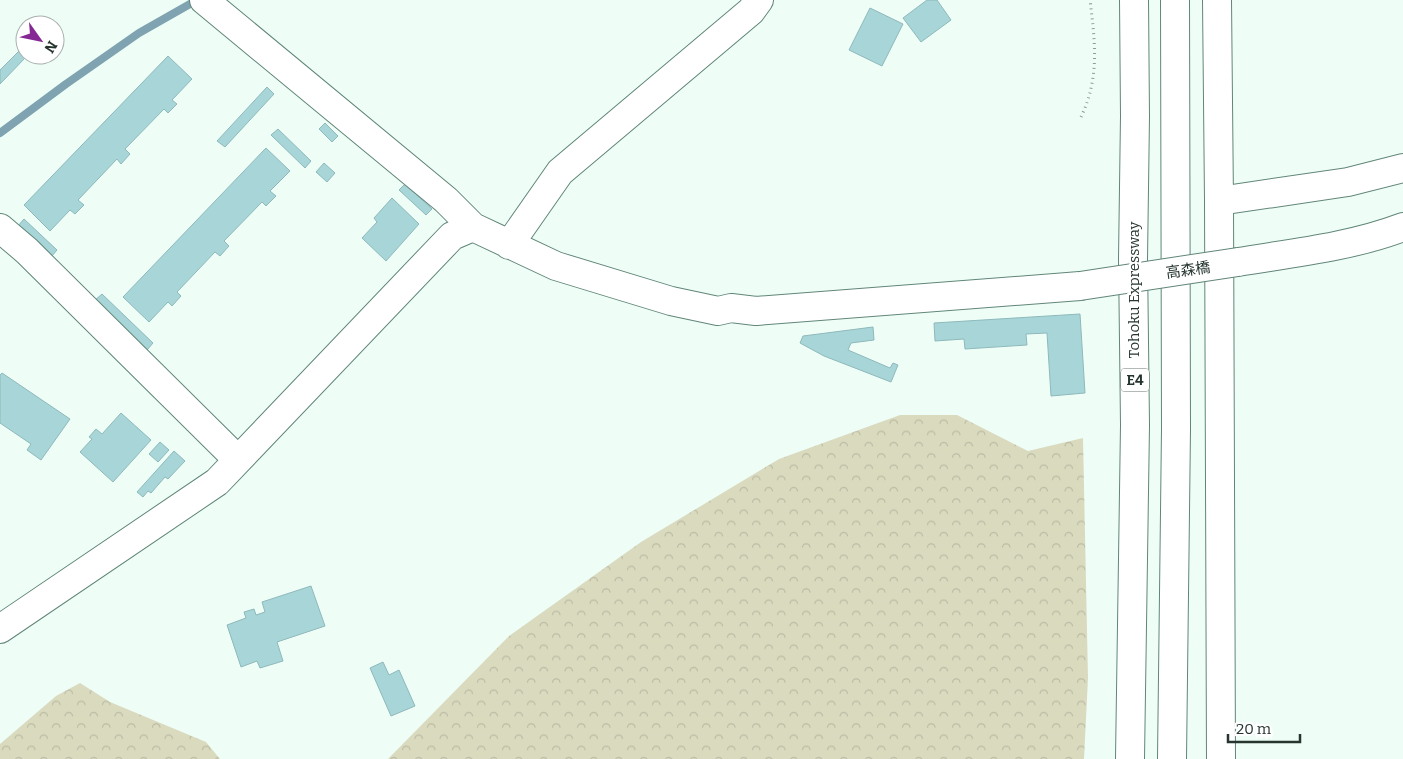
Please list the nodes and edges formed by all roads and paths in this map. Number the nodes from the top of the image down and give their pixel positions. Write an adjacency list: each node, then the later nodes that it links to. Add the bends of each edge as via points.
1 (759, 0): 13 (main road, via 751,11 560,172)
2 (1090, 0): 7 (path, via 1096,67 1088,103)
3 (1134, 0): 16 (main road, Tohoku Expressway / E4, via 1135,425)
4 (1175, 0): 17 (main road, via 1176,429)
5 (1217, 0): 9 (main road)
6 (210, 5): 10 (main road, 高森橋, via 446,200)
7 (1081, 117)
8 (1403, 168): 9 (main road, via 1348,182)
9 (1219, 201): 18 (main road)
10 (473, 227): 13 (main road, 高森橋); 14 (main road, via 452,236)
11 (1403, 227): 13 (main road, 高森橋, bridge, via 1360,240 1080,286 756,311 731,308 718,311 671,301 556,266)
12 (0, 228): 14 (main road)
13 (509, 245)
14 (238, 460): 15 (main road, via 201,494)
15 (0, 629)
16 (1130, 759)
17 (1172, 759)
18 (1221, 759)

